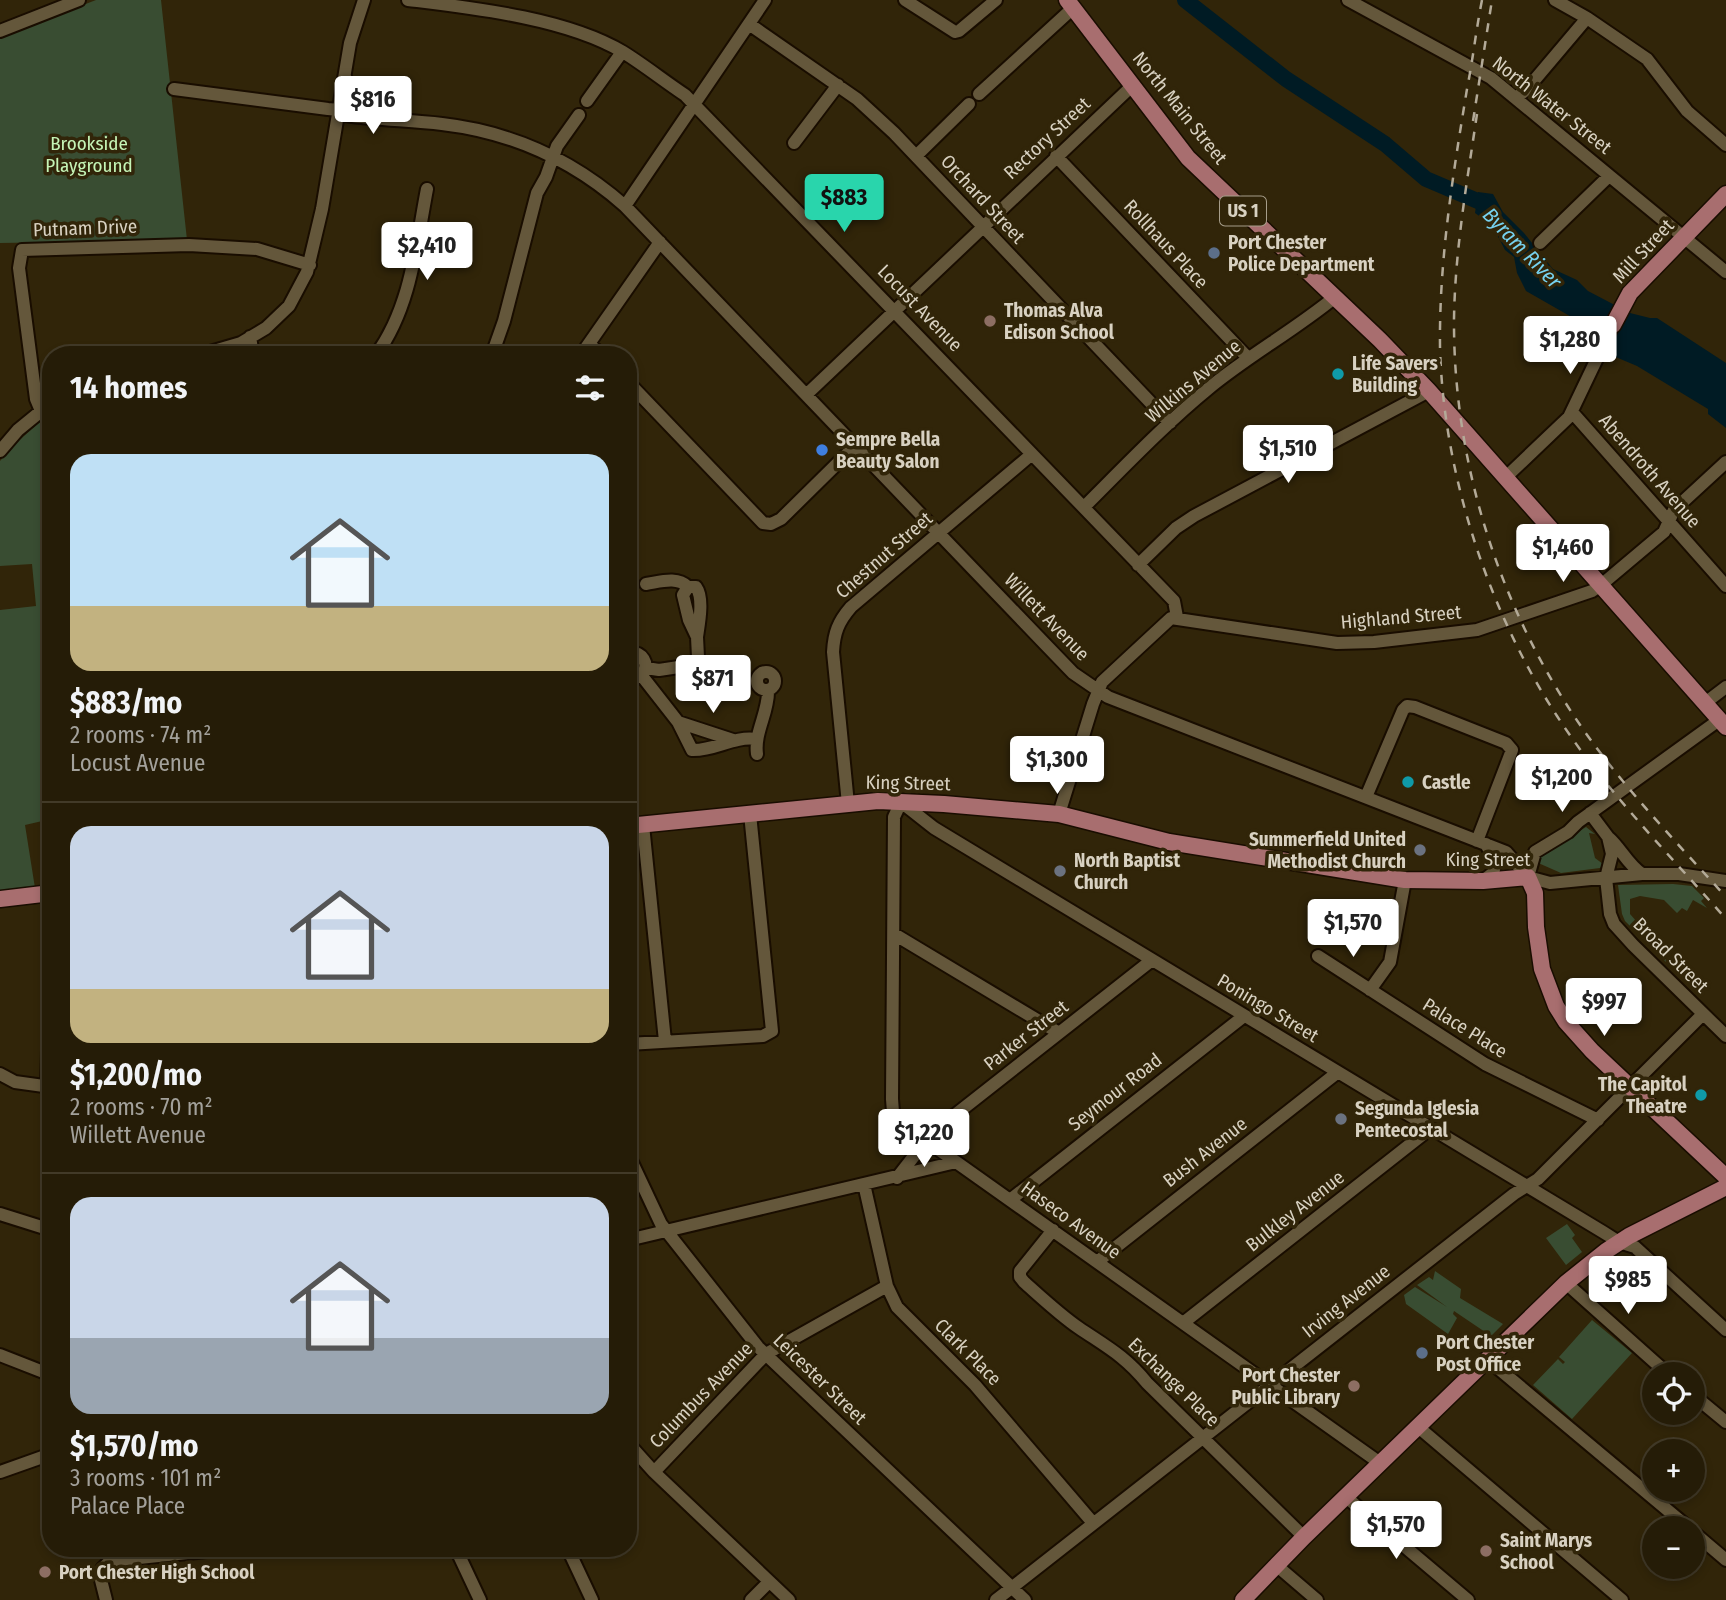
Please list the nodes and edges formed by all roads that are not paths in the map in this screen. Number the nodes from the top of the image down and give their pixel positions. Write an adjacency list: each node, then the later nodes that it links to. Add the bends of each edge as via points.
1 (79, 0): 12 (street)
2 (364, 0): 14 (street)
3 (408, 0): 13 (street, Locust Avenue, via 504,13 579,33)
4 (905, 0): 5 (street, via 959,32)
5 (996, 0)
6 (1348, 0): 19 (street, North Water Street, via 1468,65)
7 (1555, 0): 10 (street)
8 (763, 1): 11 (street)
9 (1070, 4): 16 (main road, North Main Street / US 1); 18 (street)
10 (1587, 18): 19 (street); 28 (street, via 1647,59 1686,111)
11 (749, 23): 15 (street, Orchard Street); 21 (street)
12 (0, 31)
13 (622, 52): 20 (street); 21 (street, Locust Avenue)
14 (344, 75): 23 (street); 24 (street, via 354,96)
15 (838, 85): 27 (street); 29 (street, Orchard Street)
16 (1133, 85): 30 (street, Rectory Street); 42 (main road, North Main Street / US 1, via 1197,167)
17 (174, 89): 23 (street, Willett Avenue)
18 (979, 94)
19 (1517, 98): 32 (street, North Water Street)
20 (587, 101)
21 (695, 103): 35 (street); 43 (street, Locust Avenue)
22 (969, 104): 29 (street)
23 (339, 110): 24 (street, Willett Avenue); 26 (street, Willett Avenue, via 346,115); 40 (street)
24 (377, 112): 26 (street, Willett Avenue)
25 (579, 115): 31 (street)
26 (422, 122): 31 (street, Willett Avenue, via 499,135)
27 (794, 143)
28 (1726, 145)
29 (916, 156): 36 (street, Orchard Street)
30 (1056, 156): 36 (street, Rectory Street); 51 (street, Rollhaus Place)
31 (553, 157): 35 (street, Willett Avenue); 49 (street, via 533,204)
32 (1609, 176): 37 (street, North Water Street); 39 (street)
33 (427, 189): 48 (street, via 405,299)
34 (1726, 194): 37 (main road, Mill Street)
35 (625, 206): 38 (street, Willett Avenue)
36 (983, 226): 43 (street, Rectory Street); 58 (street, Orchard Street)
37 (1685, 238): 41 (street, North Water Street); 44 (main road, Mill Street, via 1627,298)
38 (660, 242): 50 (street); 54 (street, Willett Avenue)
39 (1539, 243)
40 (310, 265): 45 (street, via 289,306); 55 (street, Putnam Drive, via 257,249 189,245 22,250 19,268 36,399)
41 (1726, 272)
42 (1335, 297): 51 (street, Wilkins Avenue); 53 (main road, North Main Street / US 1)
43 (896, 311): 54 (street, Rectory Street); 61 (street, Locust Avenue)
44 (1613, 325): 57 (street, Mill Street)
45 (250, 337): 46 (street); 47 (street)
46 (233, 346)
47 (252, 346)
48 (382, 346)
49 (495, 346)
50 (588, 346)
51 (1248, 358): 58 (street, Wilkins Avenue)
52 (637, 391): 59 (street, via 768,525 781,519)
53 (1429, 391): 63 (main road, North Main Street / US 1); 67 (street, via 1194,516 1176,527)
54 (807, 394): 59 (street, Willett Avenue)
55 (42, 404)
56 (42, 410): 60 (street)
57 (1572, 412): 63 (street, Mill Street); 65 (street, Abendroth Avenue)
58 (1170, 423): 64 (street, Wilkins Avenue)
59 (855, 446): 66 (street, Willett Avenue)
60 (0, 451)
61 (1032, 454): 64 (street, Locust Avenue); 66 (street, Chestnut Street)
62 (1726, 462): 65 (street, Highland Street, via 1674,510)
63 (1506, 477): 69 (main road, North Main Street / US 1)
64 (1085, 506): 67 (street, Locust Avenue)
65 (1669, 521): 69 (street, Highland Street, via 1664,532); 70 (street, Abendroth Avenue)
66 (938, 532): 77 (street, Willett Avenue, via 1073,673); 86 (street, Chestnut Street, via 851,607 834,633)
67 (1138, 565): 71 (street, Locust Avenue, via 1174,601)
68 (646, 584): 73 (street, via 682,581 688,587 683,595 698,657 692,665)
69 (1601, 585): 71 (street, Highland Street, via 1477,630 1395,641 1338,643); 78 (main road, North Main Street / US 1)
70 (1726, 586)
71 (1177, 617): 77 (street, via 1162,624)
72 (637, 654): 73 (street, via 644,660)
73 (644, 672): 74 (street); 79 (street)
74 (637, 675)
75 (1726, 687): 78 (street)
76 (768, 690): 81 (street)
77 (1098, 691): 84 (street, Willett Avenue); 89 (street)
78 (1705, 703): 80 (main road, North Main Street / US 1)
79 (678, 722): 82 (street); 82 (street, via 692,750 720,747)
80 (1723, 724): 87 (street)
81 (756, 739): 82 (street); 83 (street)
82 (733, 740)
83 (757, 754)
84 (1366, 797): 93 (street, Willett Avenue); 93 (street, via 1403,710 1415,707 1506,743 1512,750)
85 (901, 802): 86 (main road, King Street); 89 (main road, King Street); 102 (street, Haseco Avenue, via 894,817); 104 (street, Poningo Street, via 934,828)
86 (848, 804): 88 (main road, King Street)
87 (1590, 813): 92 (street); 95 (street, via 1535,852)
88 (750, 814): 90 (main road, King Street); 110 (street, via 772,1031 763,1036)
89 (1059, 814): 97 (main road, King Street, via 1169,842)
90 (637, 826)
91 (637, 833): 110 (street)
92 (1608, 837): 94 (street); 96 (street, Broad Street, via 1612,854)
93 (1482, 842): 95 (street, Willett Avenue, via 1506,852); 98 (street, via 1496,862 1493,873)
94 (1642, 874): 96 (street, King Street); 99 (street, King Street)
95 (1528, 877): 96 (street, King Street, via 1550,883); 98 (main road, King Street); 115 (main road, via 1535,893 1542,968 1556,1006 1592,1051)
96 (1606, 878): 106 (street, Broad Street, via 1610,914 1617,929)
97 (1405, 880): 98 (main road, King Street); 105 (street, via 1390,962)
98 (1483, 881)
99 (1726, 881)
100 (42, 893): 101 (main road)
101 (0, 899)
102 (894, 934): 108 (street); 118 (street, Haseco Avenue, via 893,1112)
103 (1318, 956): 105 (street, Palace Place)
104 (1152, 960): 107 (street, Poningo Street); 108 (street, Parker Street)
105 (1370, 990): 116 (street, Palace Place, via 1485,1064)
106 (1703, 1014): 109 (street, Broad Street); 115 (street, Irving Avenue)
107 (1244, 1016): 112 (street, Poningo Street); 126 (street, Seymour Road)
108 (1059, 1033): 118 (street, Parker Street)
109 (1726, 1036)
110 (665, 1041): 111 (street)
111 (637, 1043)
112 (1338, 1072): 117 (street, Poningo Street); 133 (street, Bush Avenue)
113 (0, 1074): 114 (street, via 15,1082)
114 (42, 1086)
115 (1631, 1087): 116 (street, Irving Avenue); 121 (main road)
116 (1598, 1121): 124 (street, Irving Avenue)
117 (1431, 1128): 124 (street, Poningo Street); 136 (street, Bulkley Avenue)
118 (926, 1141): 119 (street, Haseco Avenue); 122 (street, Parker Street)
119 (956, 1162): 122 (street); 126 (street, Haseco Avenue)
120 (637, 1173): 130 (street, Leicester Street)
121 (1726, 1177)
122 (897, 1178): 123 (street)
123 (864, 1184): 130 (street); 135 (street, Clark Place)
124 (1527, 1186): 132 (street, Poningo Street); 143 (street, Irving Avenue)
125 (1726, 1187): 132 (main road)
126 (1010, 1199): 129 (street, Haseco Avenue)
127 (0, 1214): 128 (street)
128 (42, 1227)
129 (1053, 1230): 133 (street, Haseco Avenue); 147 (street, Exchange Place, via 1020,1277 1069,1320 1110,1346)
130 (667, 1231): 131 (street); 138 (street, Leicester Street)
131 (637, 1238)
132 (1619, 1242): 134 (main road); 137 (street, Poningo Street, via 1635,1247)
133 (1097, 1262): 136 (street, Haseco Avenue)
134 (1566, 1283): 140 (main road); 141 (street)
135 (887, 1286): 138 (street, Columbus Avenue); 155 (street, Clark Place, via 897,1307 975,1385)
136 (1183, 1323): 143 (street, Haseco Avenue)
137 (1726, 1330)
138 (766, 1354): 152 (street, Columbus Avenue); 164 (street, Leicester Street)
139 (0, 1355): 142 (street)
140 (1487, 1359): 146 (main road); 154 (street)
141 (1655, 1362)
142 (42, 1371)
143 (1270, 1386): 147 (street, Irving Avenue); 150 (street, Haseco Avenue)
144 (1705, 1405): 145 (street)
145 (1726, 1422)
146 (1417, 1426): 150 (main road); 175 (street)
147 (1204, 1437): 155 (street, Irving Avenue); 156 (street, Exchange Place)
148 (637, 1453): 152 (street)
149 (42, 1457): 151 (street)
150 (1380, 1463): 153 (main road)
151 (0, 1472)
152 (654, 1472): 163 (street)
153 (1346, 1497): 156 (main road); 174 (street)
154 (1674, 1516)
155 (1093, 1523): 164 (street, Irving Avenue)
156 (1304, 1537): 162 (main road)
157 (1705, 1542): 161 (street)
158 (149, 1557): 165 (street, via 110,1561 102,1569)
159 (460, 1557): 166 (street)
160 (572, 1557): 167 (street)
161 (1726, 1560)
162 (1276, 1565): 172 (main road); 173 (street)
163 (769, 1582): 168 (street); 169 (street)
164 (1011, 1587): 170 (street, Irving Avenue); 171 (street, Leicester Street)
165 (106, 1600)
166 (480, 1600)
167 (592, 1600)
168 (751, 1600)
169 (789, 1600)
170 (996, 1600)
171 (1025, 1600)
172 (1243, 1600)
173 (1317, 1600)
174 (1468, 1600)
175 (1622, 1600)

